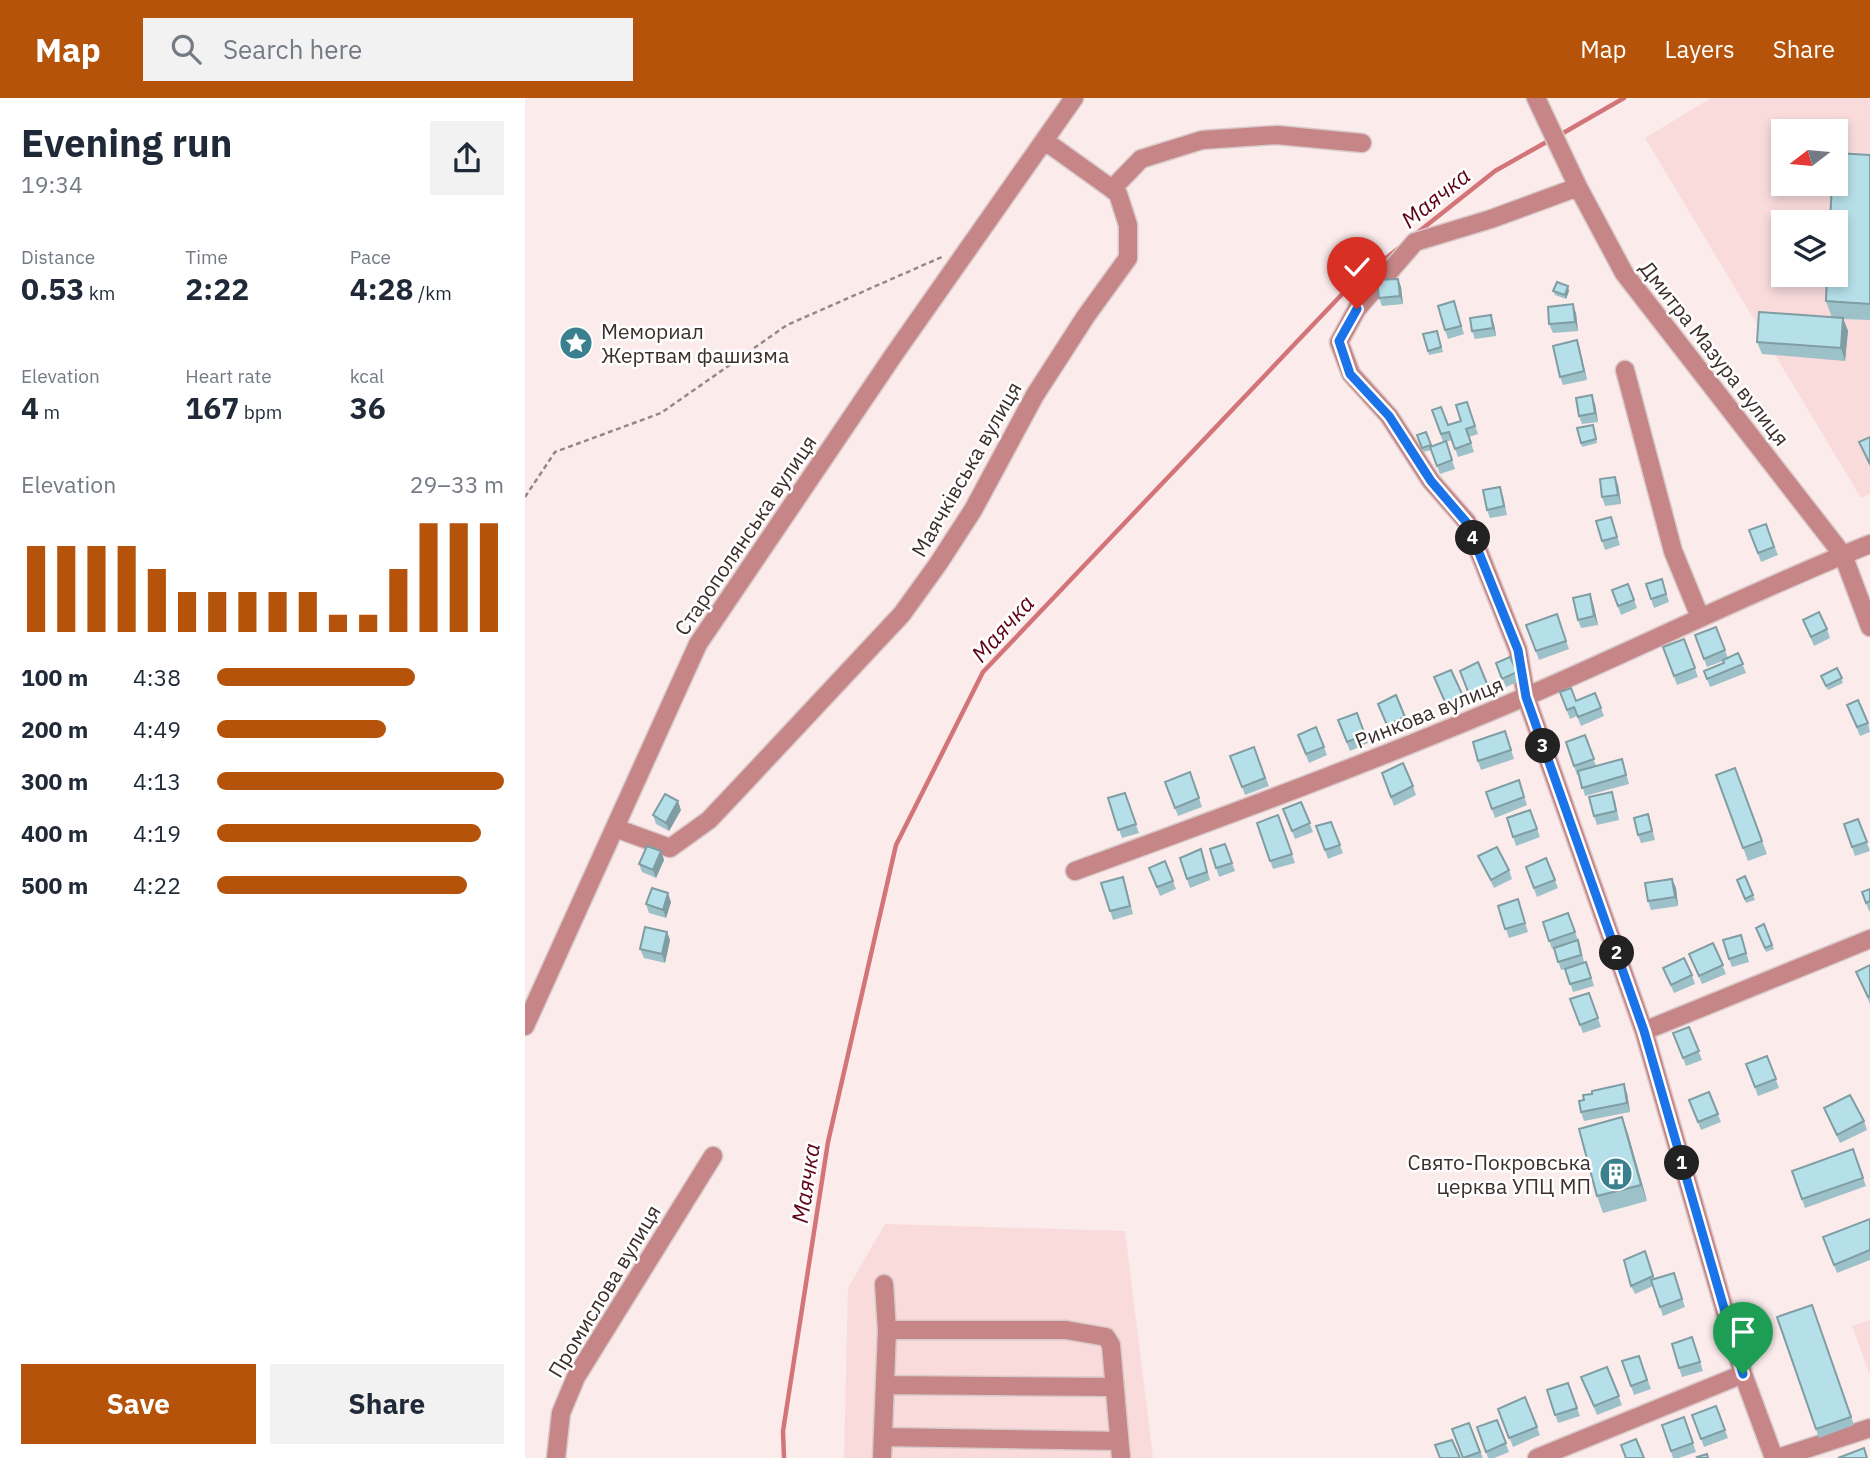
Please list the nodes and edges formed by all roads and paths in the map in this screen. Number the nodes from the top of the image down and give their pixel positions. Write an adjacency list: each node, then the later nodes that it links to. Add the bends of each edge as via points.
1 (1074, 98): 3 (street, Старополянська вулиця)
2 (1536, 98): 5 (street, Дмитра Мазура вулиця)
3 (1045, 141): 6 (street); 15 (street, Старополянська вулиця, via 698,644)
4 (1362, 143): 6 (street, via 1277,135 1202,140 1141,159)
5 (1575, 179): 11 (street, Дмитра Мазура вулиця, via 1624,274); 14 (street, via 1491,219 1415,242 1357,309 1339,341 1350,374 1389,416 1431,481 1467,523 1518,650)
6 (1112, 190): 15 (street, Маячківська вулиця, via 1118,194 1128,225 1128,258 1035,394 973,510 902,614 709,820 670,848)
7 (947, 255): 9 (path, via 787,325 661,413 555,452)
8 (1625, 370): 12 (street, via 1673,551)
9 (525, 497)
10 (1870, 544): 11 (street, Ринкова вулиця)
11 (1843, 555): 12 (street, Ринкова вулиця); 13 (street, Дмитра Мазура вулиця)
12 (1700, 617): 14 (street, Ринкова вулиця)
13 (1870, 627)
14 (1526, 697): 16 (street, Ринкова вулиця, via 1296,790); 19 (street)
15 (615, 828): 18 (street, Старополянська вулиця)
16 (1075, 871)
17 (1870, 939): 19 (street)
18 (525, 1026)
19 (1644, 1031): 23 (street)
20 (713, 1156): 29 (street, Промислова вулиця, via 576,1377 561,1413)
21 (884, 1284): 22 (street)
22 (887, 1330): 24 (street); 25 (street, via 1066,1330 1106,1337 1111,1345)
23 (1743, 1374): 31 (street); 32 (street)
24 (885, 1385): 25 (street); 27 (street)
25 (1114, 1387): 28 (street)
26 (1870, 1428): 32 (street)
27 (883, 1437): 28 (street); 30 (street)
28 (1120, 1449)
29 (556, 1458)
30 (882, 1458)
31 (1537, 1458)
32 (1776, 1458)

